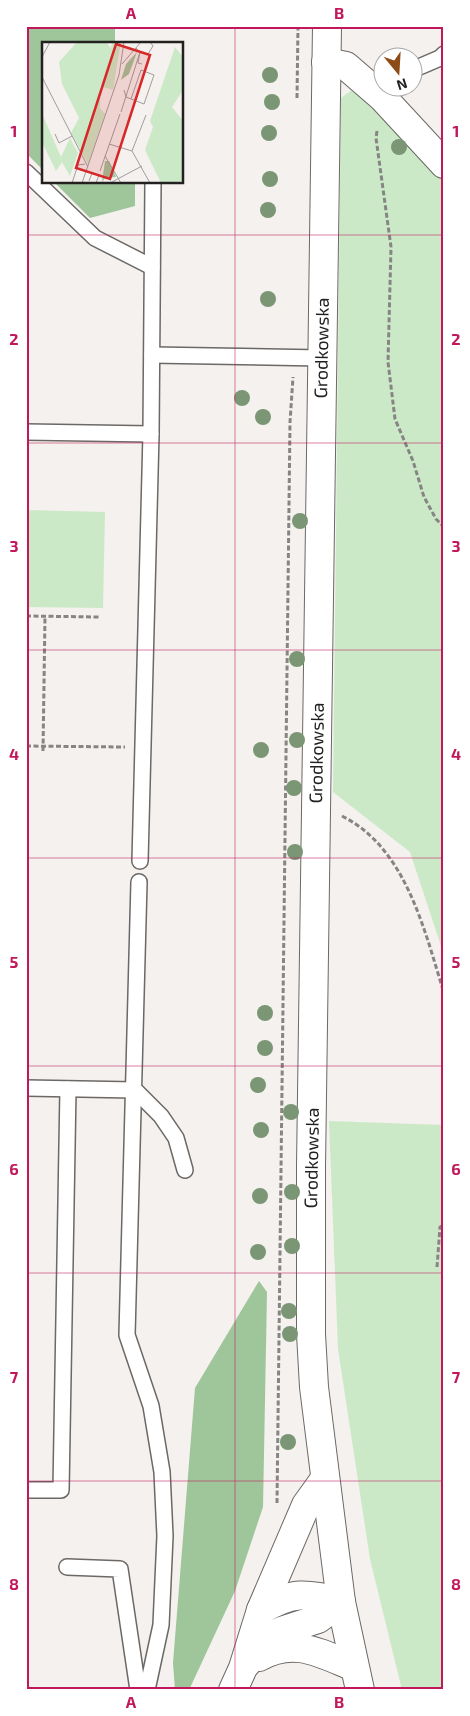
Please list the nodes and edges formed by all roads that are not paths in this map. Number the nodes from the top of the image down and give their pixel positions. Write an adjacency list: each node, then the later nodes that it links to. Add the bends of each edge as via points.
1 (327, 26): 3 (main road, Grodkowska)
2 (444, 54): 4 (lane)
3 (326, 62): 5 (main road, via 346,66); 12 (main road, Grodkowska)
4 (422, 66)
5 (372, 85)
6 (386, 98): 7 (main road)
7 (444, 164)
8 (26, 172): 10 (lane, via 95,238)
9 (153, 184): 10 (lane)
10 (152, 267): 11 (lane)
11 (152, 355): 12 (lane); 14 (lane)
12 (322, 358): 21 (main road, Grodkowska, via 311,1334)
13 (26, 432): 14 (lane)
14 (151, 434): 15 (lane)
15 (140, 862)
16 (139, 882): 19 (lane)
17 (26, 1088): 18 (lane)
18 (68, 1089): 19 (lane); 22 (lane, via 61,1490)
19 (135, 1090): 20 (lane, via 176,1138); 29 (lane, via 128,1336 150,1406 162,1472 165,1536 161,1625)
20 (185, 1170)
21 (324, 1480): 24 (main road, Grodkowska); 25 (main road, via 306,1505)
22 (26, 1490)
23 (67, 1567): 28 (lane, via 120,1569)
24 (340, 1602): 25 (main road, via 309,1594 281,1598); 26 (main road, Grodkowska); 27 (main road, via 318,1619 281,1631 264,1642)
25 (261, 1610): 27 (main road)
26 (357, 1678): 27 (main road, via 302,1647 279,1648 261,1656)
27 (238, 1679)
28 (138, 1690)
29 (147, 1690)

